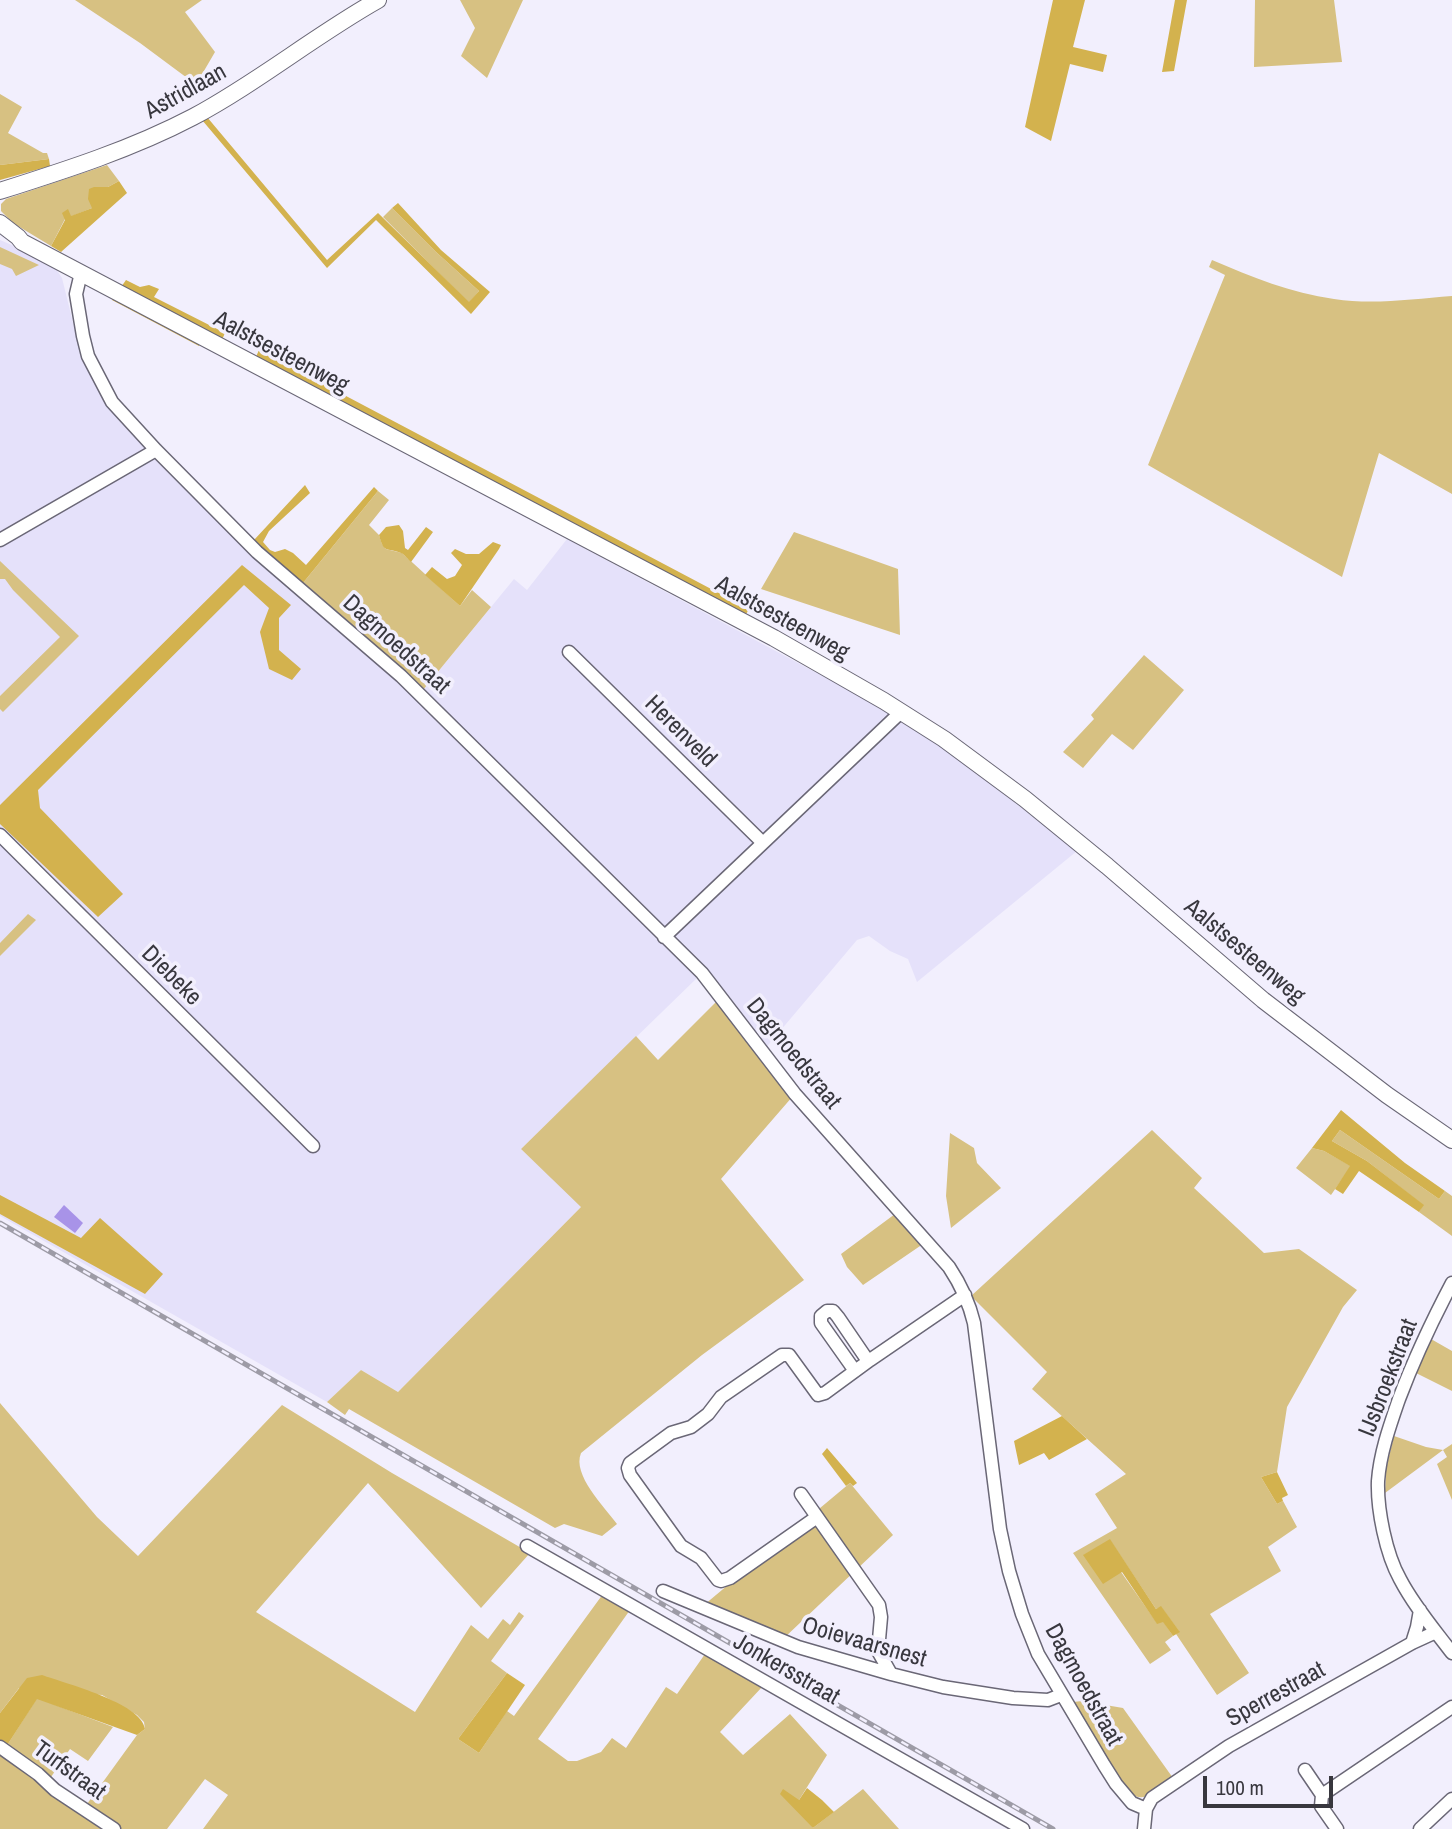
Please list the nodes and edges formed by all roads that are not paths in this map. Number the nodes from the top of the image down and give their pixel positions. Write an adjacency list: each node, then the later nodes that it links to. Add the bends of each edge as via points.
1 (377, 0): 2 (main road, Astridlaan, via 227,97 163,132)
2 (0, 191)
3 (0, 223): 5 (main road, Aalstsesteenweg)
4 (0, 235): 5 (main road, Aalstsesteenweg)
5 (22, 242): 6 (main road, Aalstsesteenweg)
6 (81, 272): 7 (street, Dagmoedstraat, via 76,294 88,356 112,402); 10 (main road, Aalstsesteenweg, via 774,638)
7 (156, 450): 8 (street); 13 (street, Dagmoedstraat, via 257,552 410,684)
8 (0, 540)
9 (569, 652): 12 (street, Herenveld)
10 (901, 712): 12 (street); 14 (main road, Aalstsesteenweg, via 1026,799 1263,1000)
11 (0, 835): 15 (street, Diebeke)
12 (762, 842): 13 (street)
13 (664, 937): 17 (street, Dagmoedstraat, via 719,993 795,1094 949,1267)
14 (1452, 1140)
15 (313, 1146)
16 (1452, 1283): 24 (street, IJsbroekstraat, via 1399,1399 1378,1480 1389,1551 1399,1578)
17 (965, 1295): 18 (street); 29 (street, Dagmoedstraat, via 974,1323 1009,1571 1029,1633)
18 (868, 1361): 19 (street); 19 (street, via 833,1311 827,1311 821,1323)
19 (855, 1371): 21 (street, via 818,1395 789,1356 782,1355 721,1397 691,1427 671,1433 628,1468 681,1546 701,1558 721,1581)
20 (802, 1494): 21 (street)
21 (817, 1517): 28 (street, via 879,1605 878,1651)
22 (527, 1546): 37 (street, Jonkersstraat)
23 (663, 1591): 28 (street, Ooievaarsnest, via 798,1647)
24 (1420, 1610): 25 (street, IJsbroekstraat); 26 (street)
25 (1436, 1632): 26 (street, Sperrestraat); 27 (street, IJsbroekstraat)
26 (1412, 1643): 35 (street, Sperrestraat, via 1229,1745 1152,1798)
27 (1452, 1653)
28 (891, 1674): 29 (street, Ooievaarsnest, via 990,1695 1048,1700)
29 (1061, 1695): 35 (street, Dagmoedstraat, via 1116,1784 1132,1802)
30 (1452, 1707): 33 (street)
31 (0, 1746): 36 (street, Turfstraat)
32 (1305, 1770): 33 (street)
33 (1322, 1795): 39 (street, via 1321,1806)
34 (1452, 1799): 40 (street)
35 (1146, 1809): 38 (street)
36 (114, 1829)
37 (1023, 1829)
38 (1143, 1829)
39 (1337, 1829)
40 (1420, 1829)

